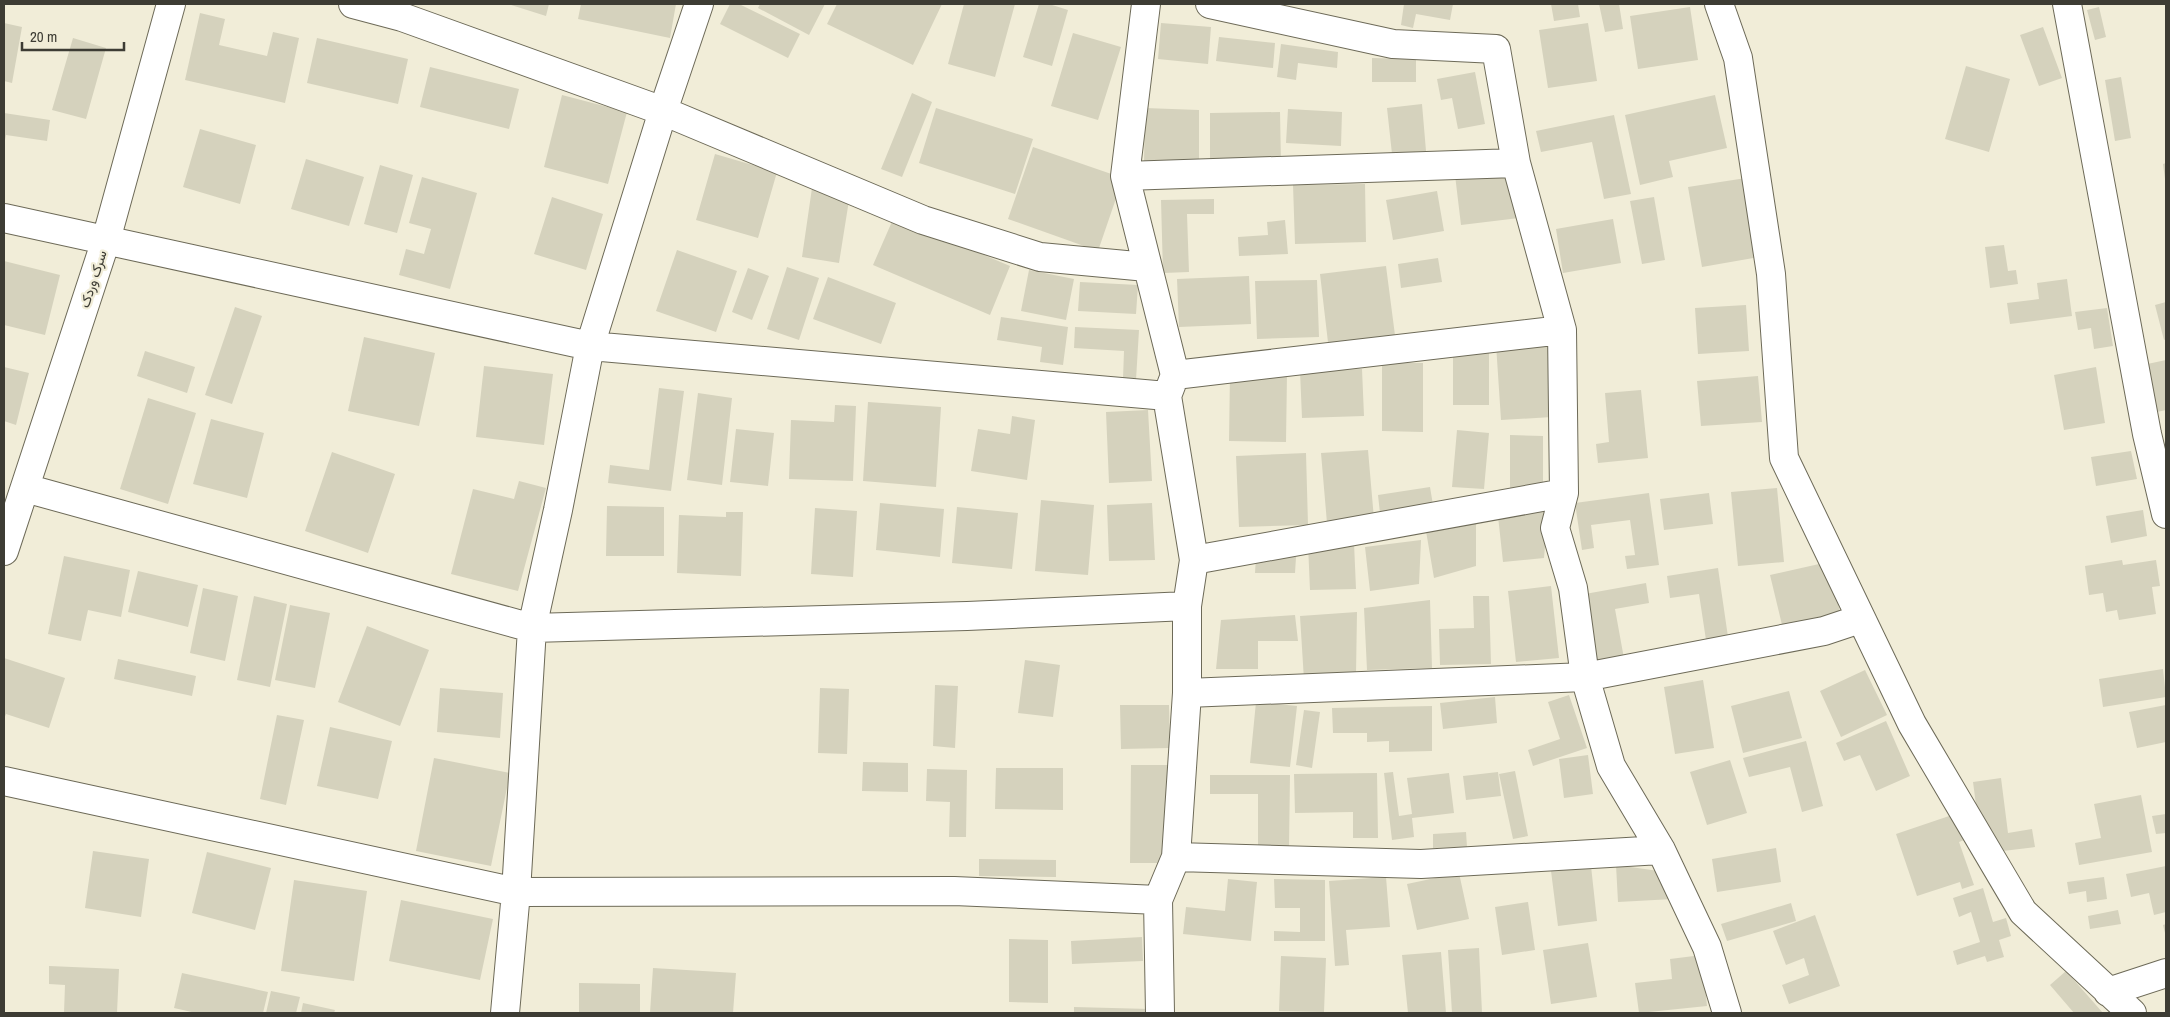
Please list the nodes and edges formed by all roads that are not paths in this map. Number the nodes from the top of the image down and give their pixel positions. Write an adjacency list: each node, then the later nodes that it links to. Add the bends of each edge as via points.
1 (170, 4): 12 (street, سرک وردک)
2 (354, 4): 8 (street, via 402,17)
3 (699, 4): 8 (street)
4 (1146, 4): 10 (street)
5 (1210, 4): 9 (street, via 1393,44 1496,49)
6 (1719, 4): 24 (street, via 1738,58 1771,274 1784,458)
7 (2067, 4): 17 (street)
8 (663, 110): 13 (street, via 923,220 1040,257); 15 (street)
9 (1516, 163): 10 (street); 14 (street)
10 (1125, 176): 13 (street)
11 (4, 218): 12 (street)
12 (106, 240): 15 (street); 18 (street, سرک وردک)
13 (1147, 267): 16 (street)
14 (1562, 330): 16 (street); 19 (street)
15 (590, 346): 16 (street); 25 (street)
16 (1171, 385): 22 (street)
17 (2157, 432): 20 (street)
18 (25, 488): 21 (street, سرک وردک); 25 (street)
19 (1564, 493): 22 (street); 26 (street, via 1556,528 1573,588)
20 (2166, 514)
21 (4, 551)
22 (1194, 560): 23 (street)
23 (1187, 606): 25 (street, via 967,616); 27 (street)
24 (1860, 618): 26 (street, via 1824,631); 34 (street, via 1912,724 2023,912)
25 (532, 628): 31 (street)
26 (1585, 678): 27 (street); 29 (street, via 1611,766)
27 (1187, 693): 30 (street)
28 (4, 781): 31 (street)
29 (1661, 850): 30 (street, via 1421,864); 37 (street, via 1707,947)
30 (1176, 857): 32 (street)
31 (516, 892): 32 (street, via 954,891); 35 (street)
32 (1158, 900): 36 (street)
33 (2166, 973): 34 (street)
34 (2108, 992): 38 (street)
35 (505, 1013)
36 (1160, 1013)
37 (1727, 1013)
38 (2132, 1013)

